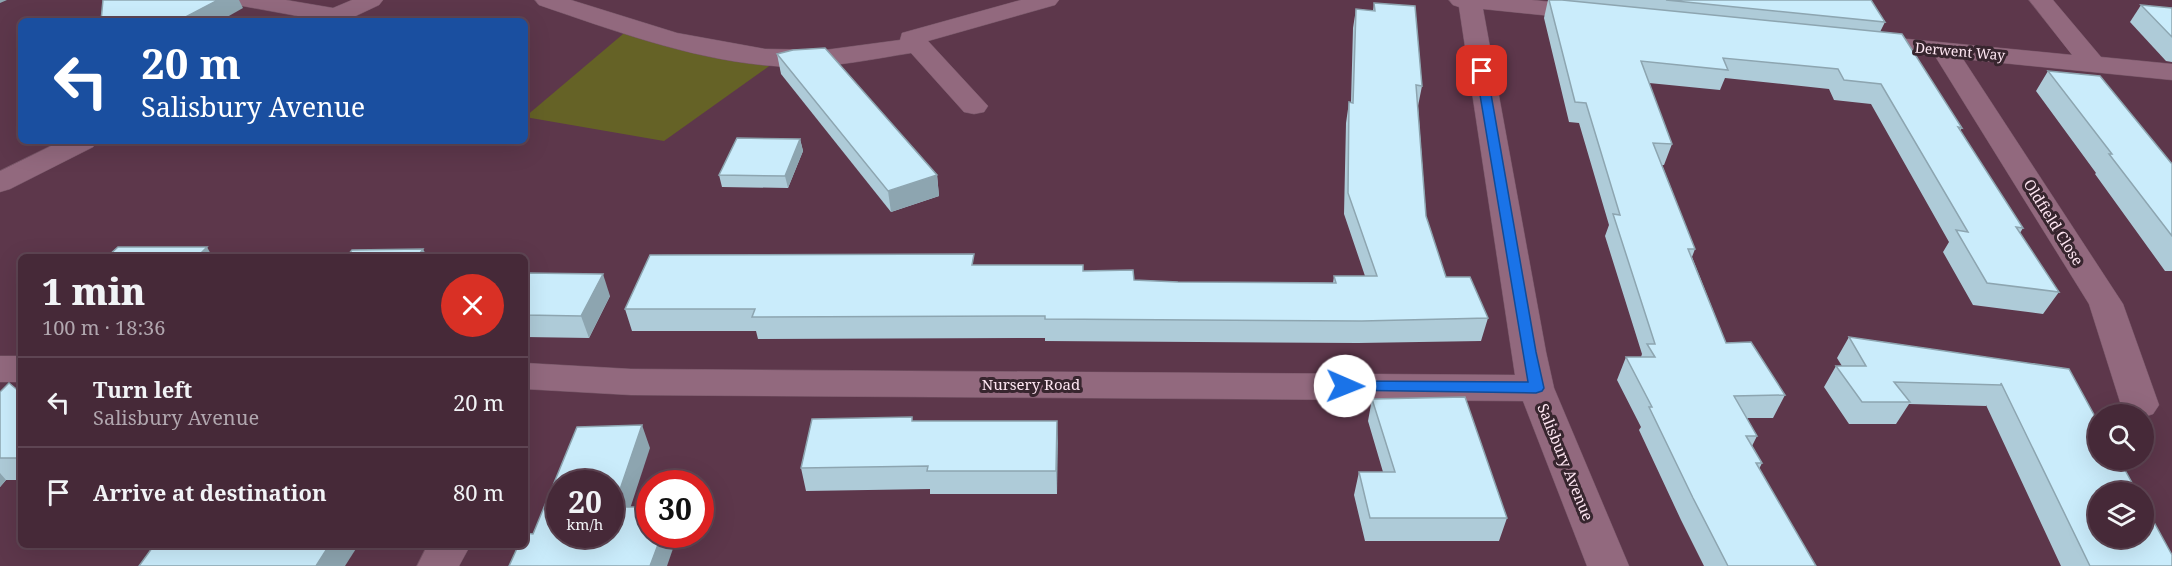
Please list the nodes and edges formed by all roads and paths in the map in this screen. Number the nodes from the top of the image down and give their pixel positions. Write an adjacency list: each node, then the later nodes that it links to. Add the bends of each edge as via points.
1 (245, 0): 8 (street)
2 (371, 0): 8 (street)
3 (547, 0): 10 (street, via 606,20 739,54 796,59)
4 (1465, 0): 7 (street); 20 (street, Salisbury Avenue)
5 (2041, 0): 12 (street)
6 (1033, 2): 10 (street, via 911,38)
7 (1612, 16)
8 (331, 18)
9 (1838, 39): 11 (street, Derwent Way)
10 (917, 45): 14 (street)
11 (1944, 50): 12 (street, Derwent Way); 21 (street, Oldfield Close, via 2106,304)
12 (2093, 64): 13 (street, Derwent Way)
13 (2172, 72)
14 (974, 105)
15 (77, 144): 16 (street)
16 (0, 183)
17 (0, 369): 18 (street)
18 (18, 369)
19 (529, 384): 20 (street, Nursery Road)
20 (1536, 388): 24 (street, Salisbury Avenue)
21 (2140, 404)
22 (448, 548): 23 (street)
23 (438, 566)
24 (1608, 566)

